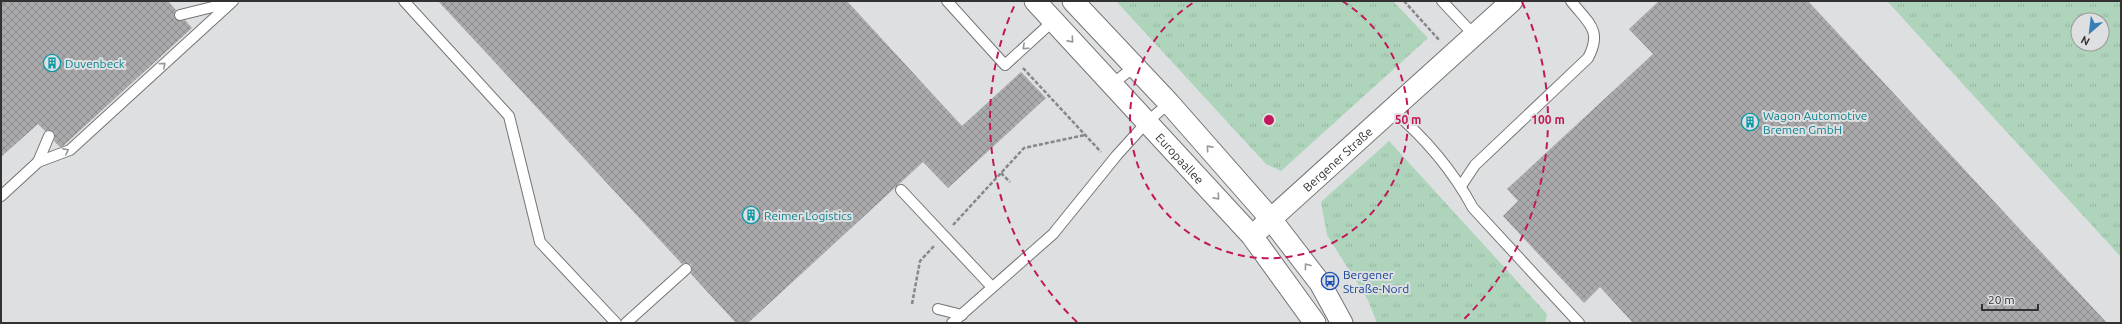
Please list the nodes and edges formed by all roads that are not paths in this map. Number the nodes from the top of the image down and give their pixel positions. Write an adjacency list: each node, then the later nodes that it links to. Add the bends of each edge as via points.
1 (404, 1): 28 (lane, via 509,116 540,242)
2 (947, 1): 10 (lane, one-way to 2, via 1004,65)
3 (1036, 1): 10 (street, Europaallee)
4 (1073, 1): 12 (street)
5 (1442, 1): 11 (lane)
6 (1512, 1): 11 (street, Bergener Straße)
7 (1571, 1): 19 (lane, via 1596,36 1594,48 1588,58 1475,165)
8 (232, 2): 9 (lane); 18 (lane, one-way to 8, via 70,150)
9 (180, 15)
10 (1054, 21): 13 (street, Europaallee, one-way to 13)
11 (1474, 35): 15 (street, Bergener Straße)
12 (1134, 67): 13 (lane); 14 (street)
13 (1111, 85): 16 (street, Europaallee)
14 (1169, 103): 16 (lane); 22 (street, one-way to 14)
15 (1392, 110): 19 (lane, via 1413,127); 22 (street, Bergener Straße)
16 (1146, 123): 23 (street, Europaallee, one-way to 23); 25 (lane, via 1053,234)
17 (49, 136): 18 (lane)
18 (38, 162): 21 (lane)
19 (1461, 186): 33 (lane, via 1473,208)
20 (901, 190): 25 (lane)
21 (1, 196)
22 (1270, 218): 23 (street, Bergener Straße); 32 (street, one-way to 22, via 1320,283)
23 (1252, 236): 31 (street, Europaallee)
24 (686, 269): 29 (lane)
25 (992, 287): 27 (lane)
26 (938, 309): 27 (lane)
27 (962, 315): 30 (lane)
28 (616, 323)
29 (626, 323)
30 (952, 323)
31 (1315, 323)
32 (1342, 323)
33 (1579, 323)

